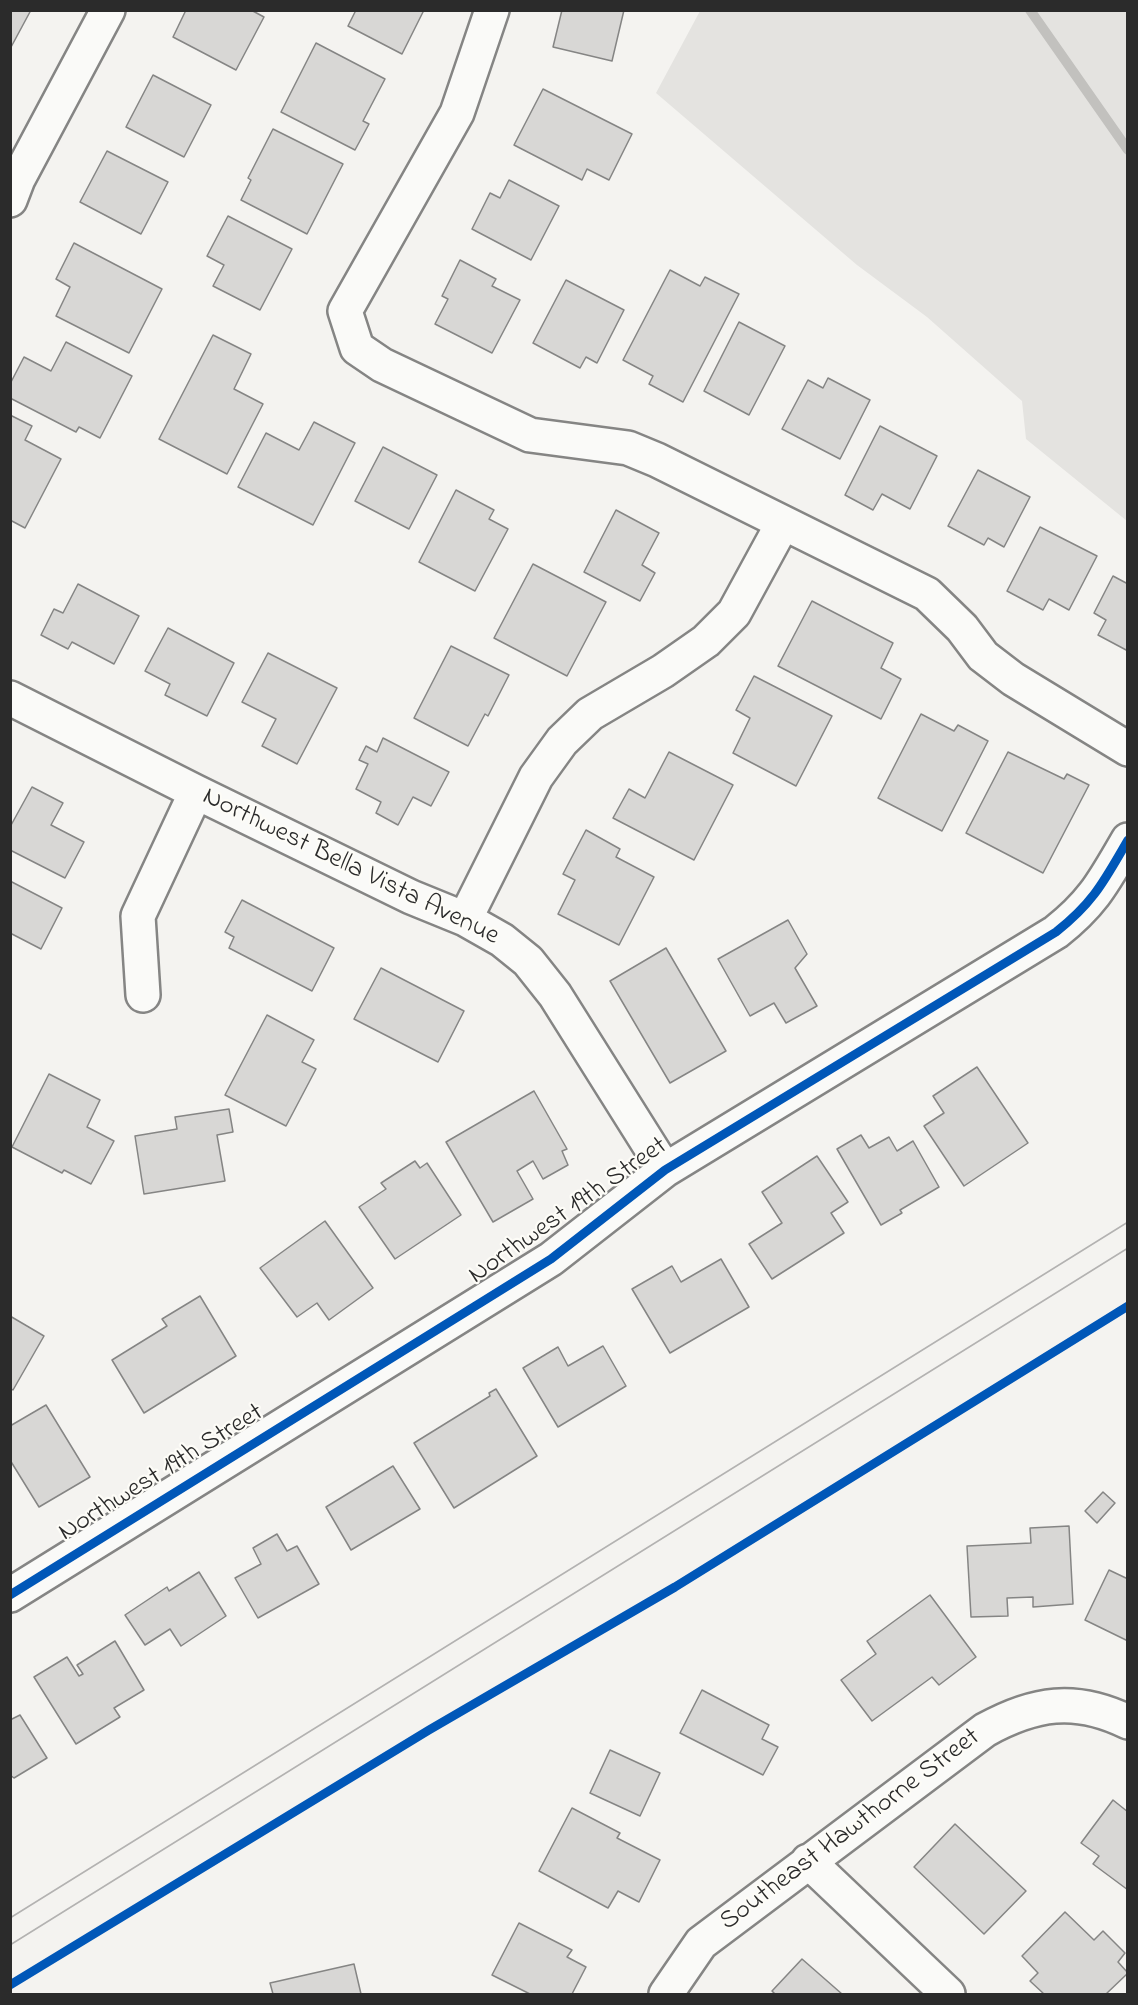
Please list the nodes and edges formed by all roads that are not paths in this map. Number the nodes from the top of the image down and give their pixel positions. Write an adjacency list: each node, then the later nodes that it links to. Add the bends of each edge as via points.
1 (108, 10): 3 (street)
2 (492, 10): 4 (street, via 457,113 345,311 357,348 382,365 530,435 628,448)
3 (10, 200)
4 (783, 523): 6 (street, via 927,594 962,628 983,656 1005,673); 9 (street, via 734,613 706,641 590,714 562,741 536,777)
5 (10, 698): 7 (street, Northwest Bella Vista Avenue)
6 (1128, 749)
7 (196, 792): 9 (street, Northwest Bella Vista Avenue, via 411,897); 10 (street, via 138,916)
8 (1128, 840): 11 (street, Northwest 19th Street, via 1095,896 1056,932)
9 (465, 919): 11 (street, Northwest Bella Vista Avenue, via 502,940 528,961 555,995)
10 (143, 995)
11 (665, 1170): 12 (street, Northwest 19th Street, via 550,1259)
12 (13, 1589)
13 (1128, 1722): 14 (street, Southeast Hawthorne Street, via 1107,1712 1060,1704 1016,1713 985,1730)
14 (808, 1861): 15 (street, Southeast Hawthorne Street, via 701,1943); 16 (street)
15 (666, 1995)
16 (948, 1995)

